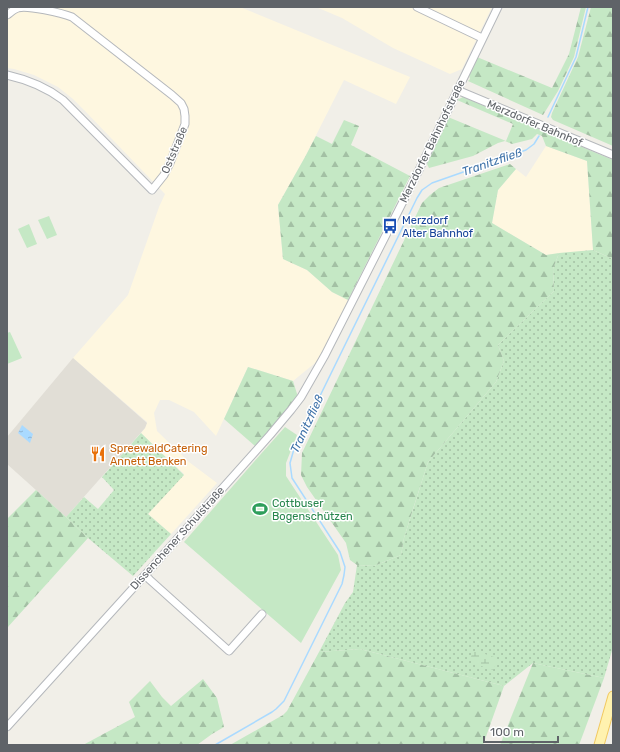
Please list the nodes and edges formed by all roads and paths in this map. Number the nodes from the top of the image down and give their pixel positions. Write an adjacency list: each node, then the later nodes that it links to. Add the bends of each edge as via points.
1 (417, 7): 4 (street)
2 (498, 7): 4 (street, Merzdorfer Bahnhofstraße)
3 (7, 15): 5 (street, Oststraße, via 17,8 27,7 72,17 181,103 185,124 164,175 152,190 63,100 37,84)
4 (482, 38): 6 (street, Merzdorfer Bahnhofstraße)
5 (7, 75)
6 (457, 90): 7 (street, Merzdorfer Bahnhof); 8 (street, Merzdorfer Bahnhofstraße)
7 (613, 155)
8 (333, 339): 9 (street, Dissenchener Schulstraße, via 292,410)
9 (145, 575): 10 (street, via 229,651); 12 (street, Dissenchener Schulstraße)
10 (262, 614)
11 (613, 696): 13 (main road)
12 (7, 727)
13 (599, 745)

